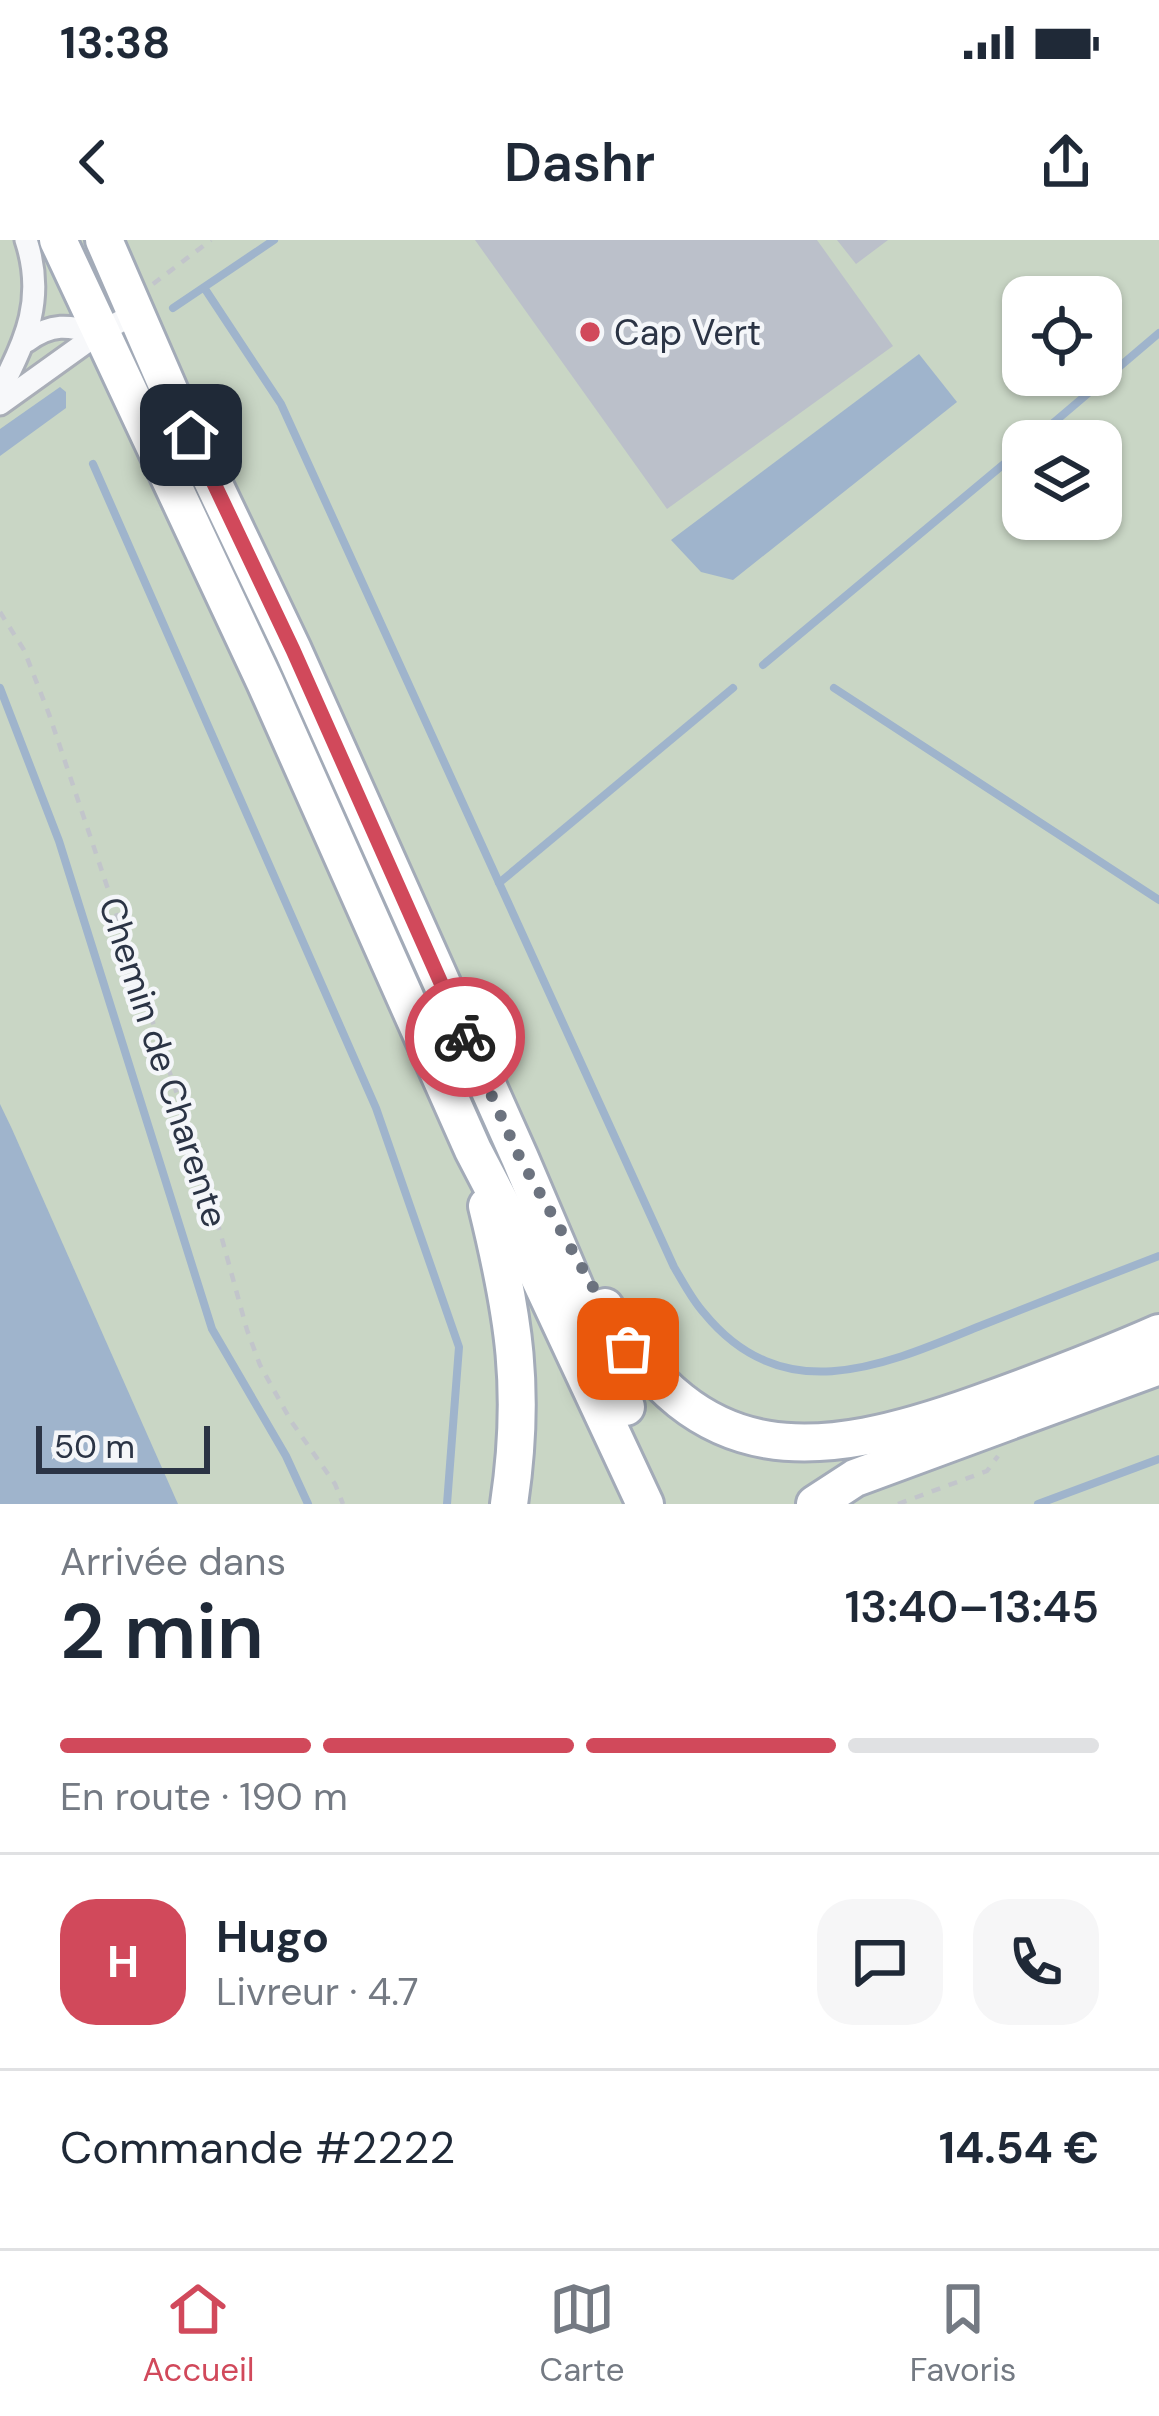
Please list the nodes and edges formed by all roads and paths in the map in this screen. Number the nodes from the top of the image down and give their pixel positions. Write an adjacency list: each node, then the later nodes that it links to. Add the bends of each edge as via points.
1 (26, 240): 7 (street, via 34,302)
2 (58, 240): 6 (main road)
3 (104, 240): 5 (main road)
4 (211, 240): 5 (path)
5 (133, 306): 6 (street); 12 (main road)
6 (99, 332): 7 (street, via 48,326); 9 (street); 11 (main road)
7 (27, 341): 8 (street)
8 (0, 390)
9 (0, 404)
10 (0, 612): 15 (path, Chemin de Charente, via 49,714 260,1365)
11 (473, 1150): 16 (main road, via 515,1333 519,1417); 17 (main road)
12 (520, 1158): 13 (main road, via 646,1371 682,1404 754,1438 827,1443 900,1431); 18 (main road)
13 (1159, 1333)
14 (1159, 1366): 19 (main road, via 855,1478)
15 (343, 1504)
16 (509, 1504)
17 (645, 1504)
18 (669, 1504)
19 (814, 1504)

